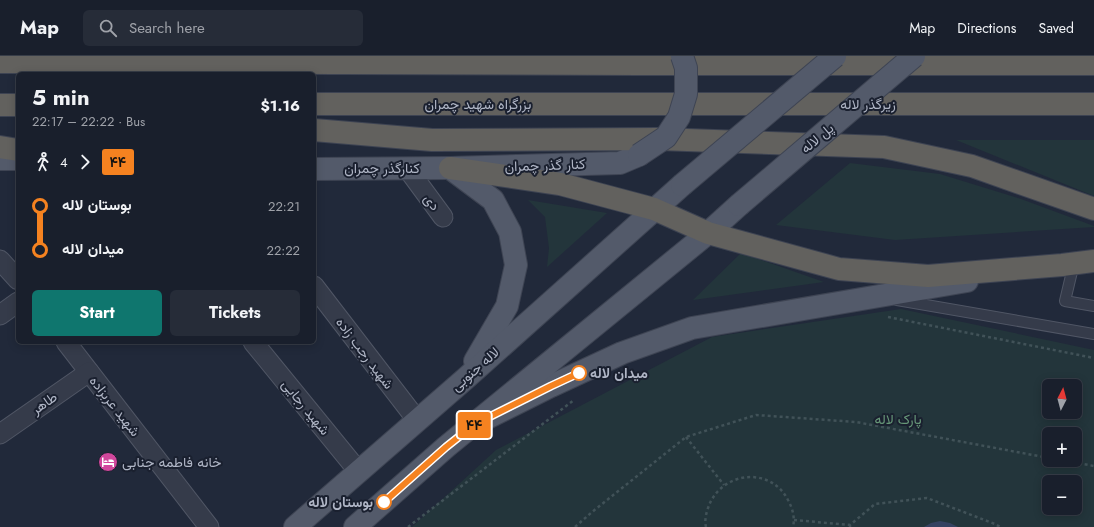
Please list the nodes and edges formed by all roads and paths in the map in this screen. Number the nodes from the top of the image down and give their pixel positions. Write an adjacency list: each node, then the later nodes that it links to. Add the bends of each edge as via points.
1 (682, 56): 17 (main road, کنار گذر چمران, bridge, via 686,68 686,94 679,117 666,137 639,155 620,163)
2 (835, 56): 19 (main road, لاله جنوبی, bridge)
3 (914, 56): 22 (main road, پل لاله, bridge)
4 (0, 62): 5 (highway)
5 (1094, 64)
6 (316, 104): 7 (highway, بزرگراه شهید چمران)
7 (642, 104): 8 (highway, زیرگذر لاله)
8 (1094, 104)
9 (0, 105): 10 (highway)
10 (16, 105)
11 (316, 130): 20 (highway, via 432,140 659,139 884,147 972,166)
12 (0, 147): 13 (highway)
13 (16, 150)
14 (0, 159): 15 (main road)
15 (16, 160)
16 (407, 168): 17 (main road, کنارگذر چمران); 18 (main road, کنارگذر چمران); 21 (street, دی)
17 (450, 168): 19 (highway, via 560,184); 36 (main road, via 493,200 510,232 516,265 507,306)
18 (316, 169)
19 (654, 209): 22 (highway); 36 (main road, لاله جنوبی)
20 (1094, 209)
21 (443, 217)
22 (708, 233): 24 (highway, via 838,269 928,276); 39 (main road)
23 (0, 260): 25 (street)
24 (1077, 263): 28 (main road); 29 (lane, via 1065,301)
25 (16, 278)
26 (316, 289): 38 (street, شهید رجب زاده)
27 (16, 303): 30 (street)
28 (880, 306): 31 (lane); 34 (path); 39 (main road, via 692,328 622,353)
29 (1094, 306)
30 (0, 315)
31 (1094, 334)
32 (68, 344): 35 (street, شهید عربزاده)
33 (255, 344): 45 (street, شهید رجایی)
34 (1094, 358)
35 (89, 372): 40 (street, طاهر); 49 (street, شهید عربزاده)
36 (465, 379): 38 (main road, لاله جنوبی)
37 (577, 398): 52 (path)
38 (417, 420): 45 (main road, لاله جنوبی)
39 (475, 424): 51 (main road)
40 (0, 434)
41 (686, 437): 42 (path, via 756,415 856,422); 46 (path); 53 (path)
42 (1042, 457)
43 (1082, 464): 44 (path)
44 (1094, 466)
45 (359, 472): 50 (main road, لاله جنوبی)
46 (724, 485): 47 (path, via 736,479 750,477 776,485 792,507); 54 (path, via 707,509)
47 (794, 520): 48 (path); 55 (path)
48 (850, 526): 56 (path, via 875,504 927,498)
49 (209, 527)
50 (295, 527)
51 (355, 527)
52 (408, 527)
53 (575, 527)
54 (706, 527)
55 (793, 527)
56 (1000, 527)

